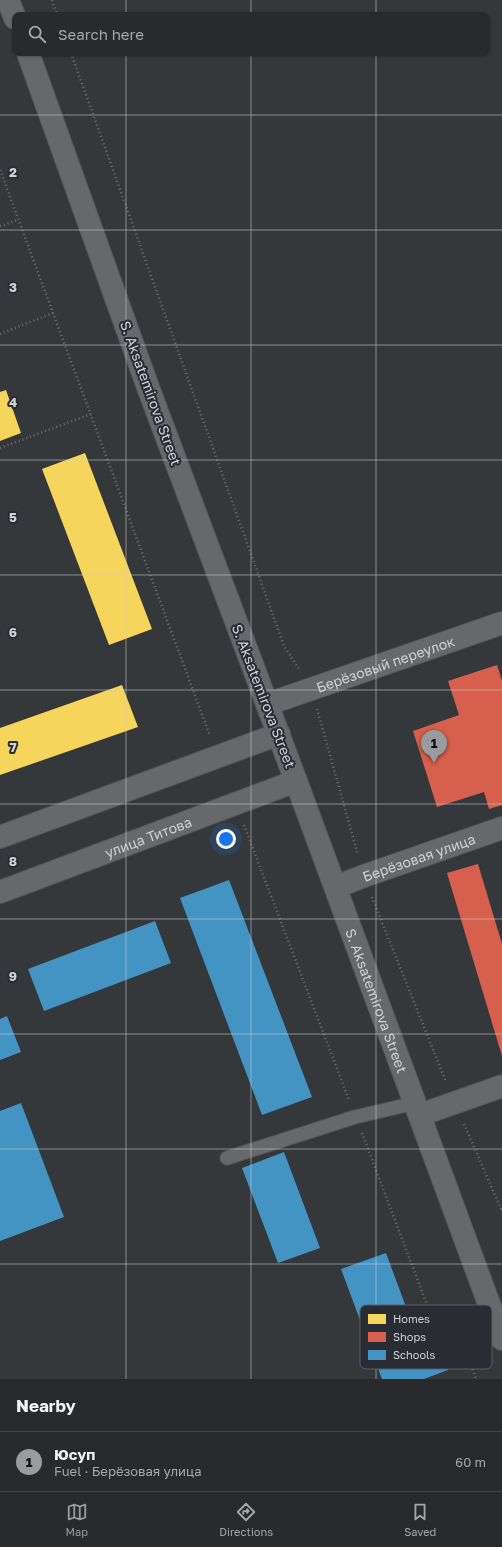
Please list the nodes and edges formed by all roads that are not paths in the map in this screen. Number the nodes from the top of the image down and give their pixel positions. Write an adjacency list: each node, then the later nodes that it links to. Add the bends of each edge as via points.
1 (8, 0): 2 (street)
2 (13, 12)
3 (29, 56): 5 (street, S. Aksatemirova Street, via 149,390)
4 (502, 623): 5 (street, Берёзовый переулок)
5 (268, 704): 6 (street, S. Aksatemirova Street)
6 (279, 734): 7 (street, S. Aksatemirova Street); 9 (street)
7 (296, 782): 10 (street, S. Aksatemirova Street); 11 (street, улица Титова)
8 (502, 828): 10 (street, Берёзовая улица)
9 (0, 837)
10 (336, 887): 13 (street, S. Aksatemirova Street)
11 (0, 892)
12 (502, 1086): 13 (street, via 455,1102)
13 (418, 1109): 14 (lane, via 356,1117); 15 (street, S. Aksatemirova Street)
14 (227, 1158)
15 (490, 1305)
16 (492, 1312): 17 (street, S. Aksatemirova Street)
17 (502, 1339)

